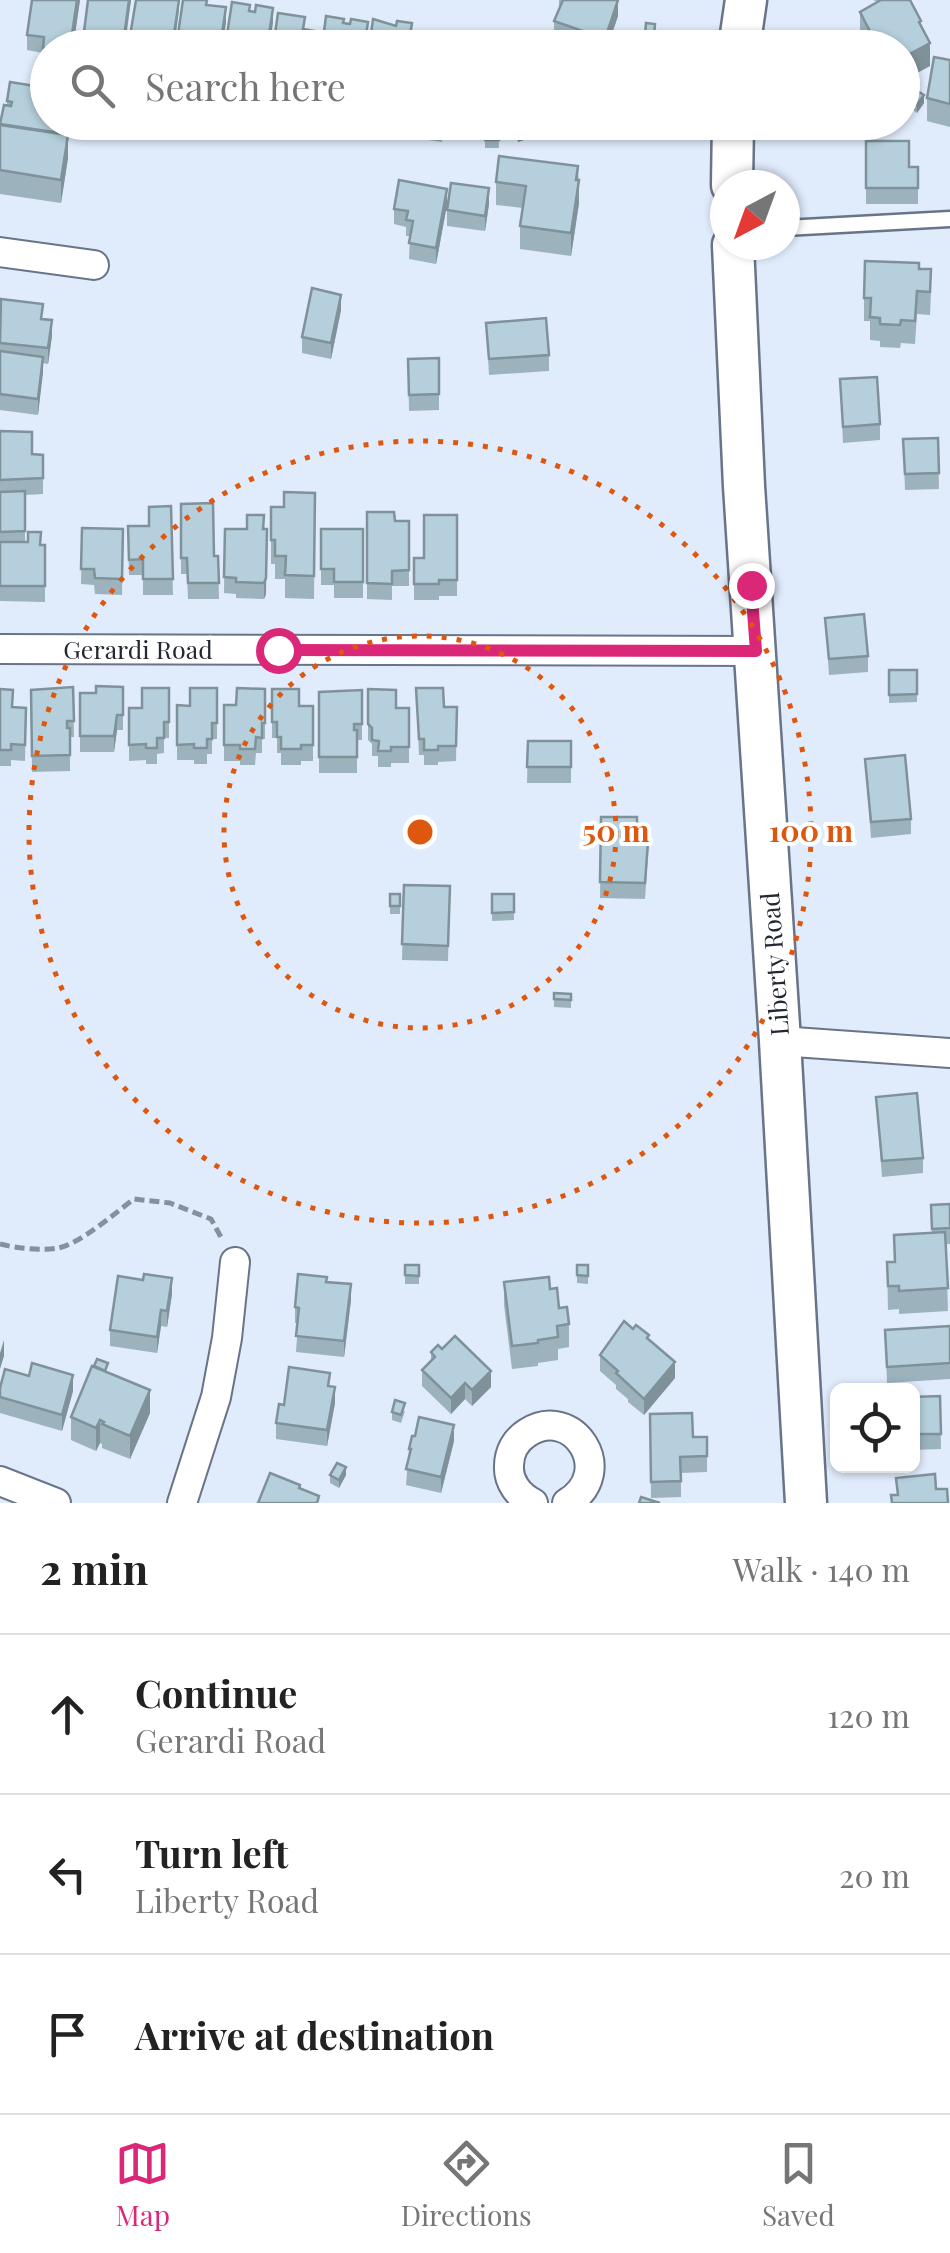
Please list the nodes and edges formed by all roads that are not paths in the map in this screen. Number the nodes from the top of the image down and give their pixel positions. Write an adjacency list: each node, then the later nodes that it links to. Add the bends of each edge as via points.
1 (746, 0): 2 (main road)
2 (742, 30)
3 (732, 140): 4 (main road)
4 (732, 170)
5 (950, 220): 6 (lane)
6 (800, 227)
7 (0, 252): 9 (street)
8 (734, 260): 11 (main road, Liberty Road)
9 (94, 265)
10 (0, 649): 11 (street, Gerardi Road)
11 (756, 651): 12 (main road, Liberty Road)
12 (780, 1040): 13 (street); 20 (main road, Liberty Road)
13 (950, 1052)
14 (235, 1262): 17 (street, via 216,1397)
15 (0, 1481): 16 (street)
16 (56, 1503)
17 (182, 1503)
18 (532, 1503): 19 (street, via 516,1490 508,1464 519,1439 543,1426 568,1430 586,1449 590,1475)
19 (567, 1503)
20 (806, 1503)

